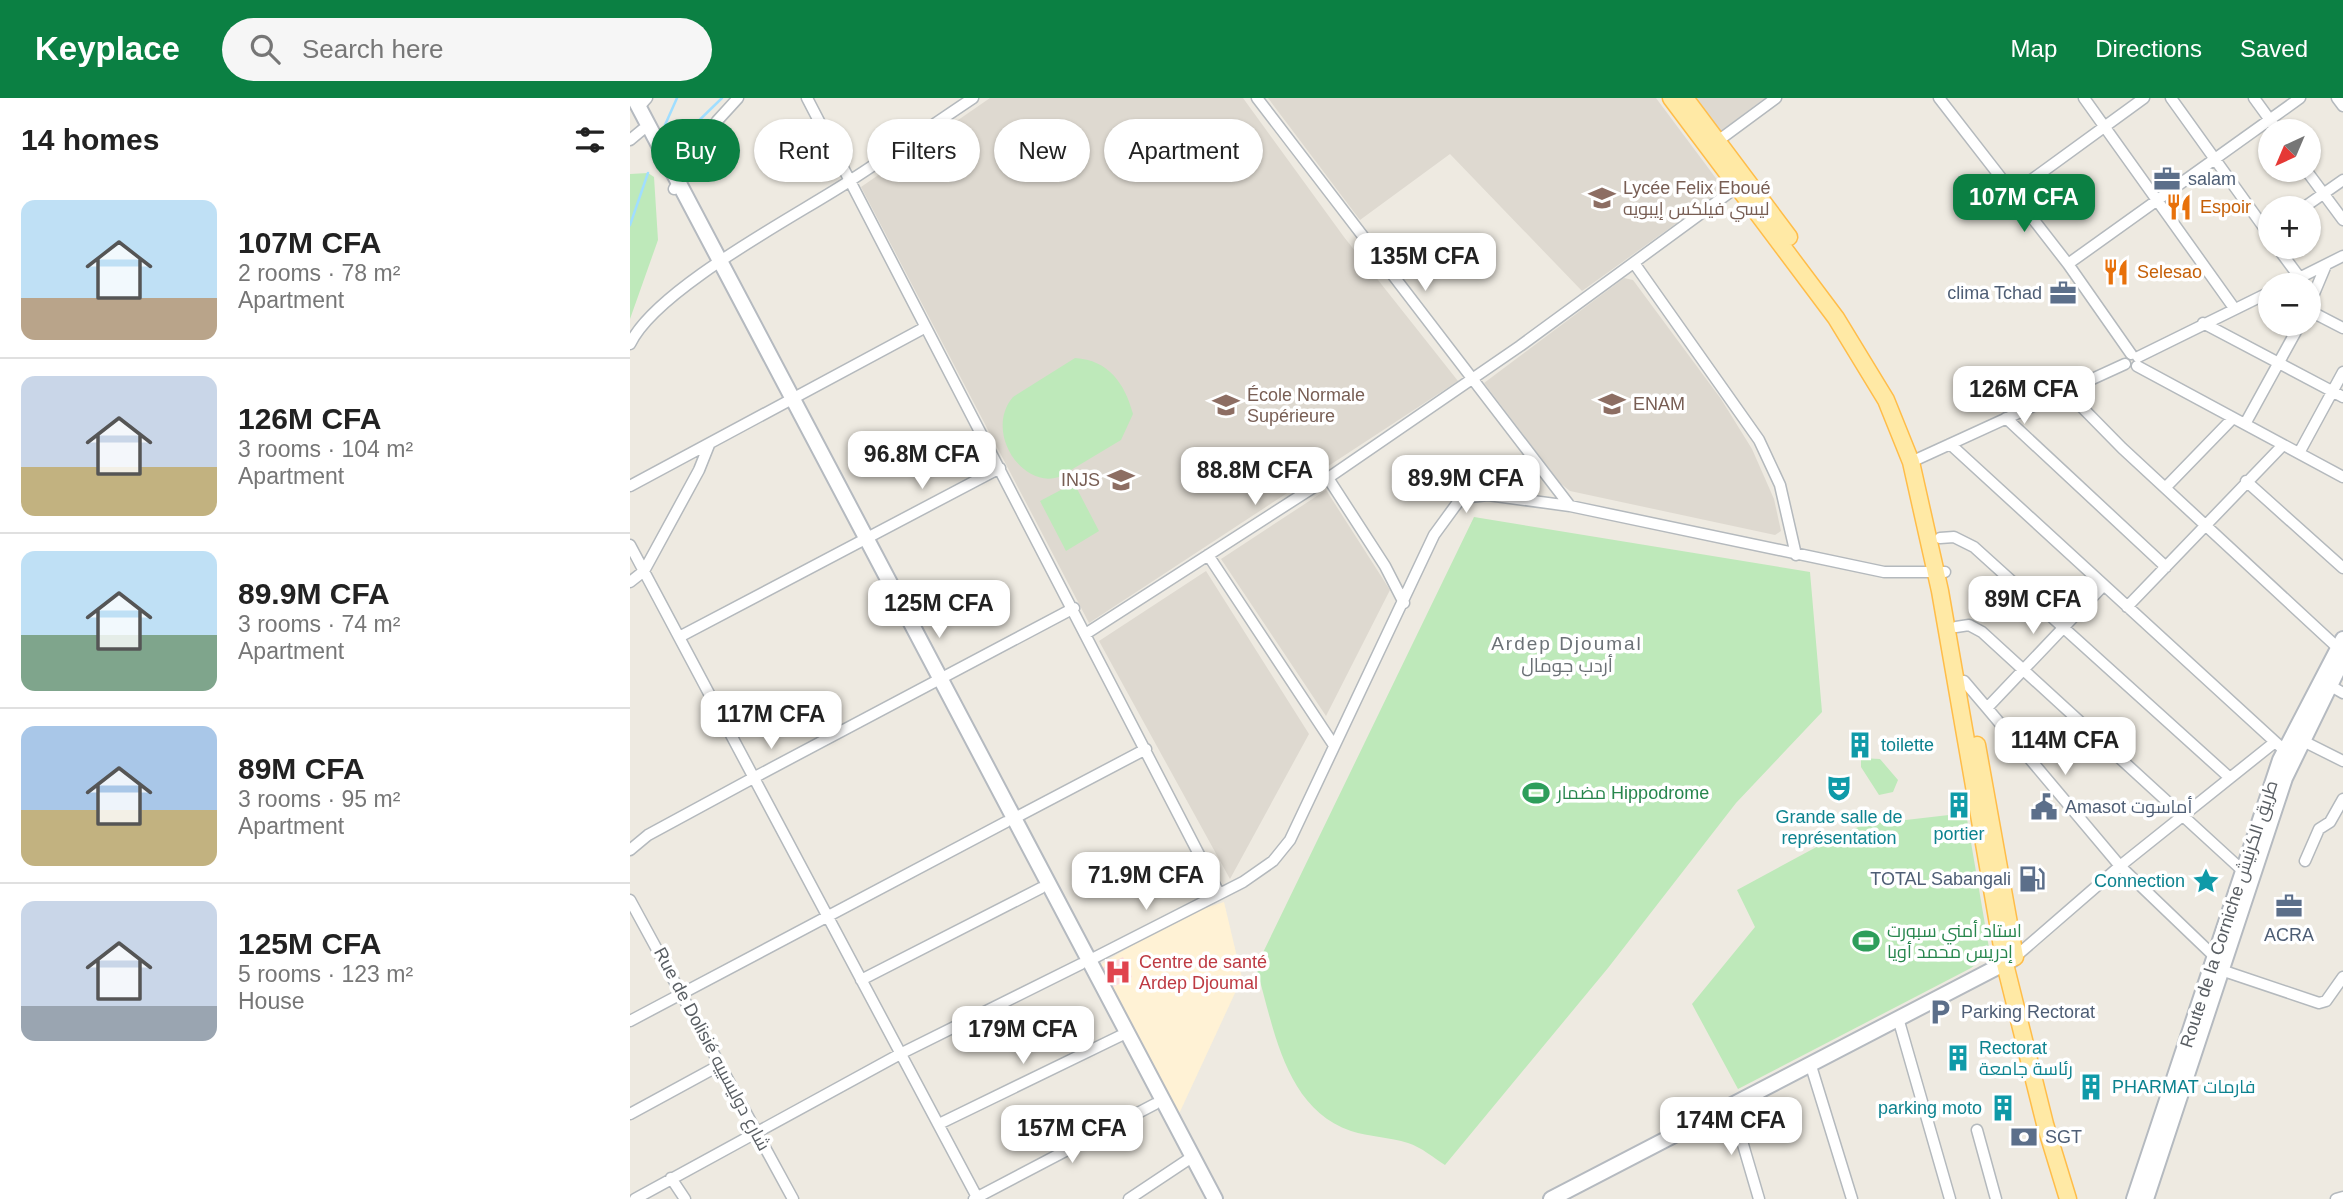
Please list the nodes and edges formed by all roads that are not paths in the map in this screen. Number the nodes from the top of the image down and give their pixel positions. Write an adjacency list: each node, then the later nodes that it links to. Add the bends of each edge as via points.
1 (738, 98): 31 (street, via 717,121)
2 (807, 98): 17 (street)
3 (973, 98): 26 (street)
4 (1257, 98): 58 (street)
5 (1671, 98): 24 (main road)
6 (1685, 98): 24 (main road)
7 (1776, 98): 24 (street)
8 (1939, 98): 33 (street)
9 (2084, 98): 20 (street)
10 (2144, 98): 20 (street)
11 (2171, 98): 25 (street)
12 (2254, 98): 18 (street)
13 (2300, 98): 19 (street)
14 (2337, 98): 16 (street)
15 (638, 102): 21 (street); 31 (street)
16 (2343, 106)
17 (818, 119)
18 (2269, 119)
19 (2273, 119)
20 (2105, 127): 33 (street); 36 (street)
21 (642, 130): 23 (street); 31 (street)
22 (2258, 130): 25 (street)
23 (630, 140)
24 (1713, 145): 32 (main road); 55 (main road)
25 (2215, 160): 36 (street); 37 (street)
26 (853, 180)
27 (2343, 180): 34 (street)
28 (849, 182): 41 (street)
29 (851, 182): 50 (street)
30 (2315, 182): 34 (street)
31 (677, 186): 41 (street)
32 (1737, 187): 40 (street); 55 (main road)
33 (2012, 194): 42 (street)
34 (2324, 194): 35 (street); 38 (street)
35 (2321, 196)
36 (2158, 202): 42 (street); 47 (street)
37 (2258, 219)
38 (2343, 220)
39 (2343, 256): 43 (street)
40 (1634, 263): 58 (street); 83 (street, via 1759,440 1780,485)
41 (717, 264): 53 (street, via 646,321); 62 (street)
42 (2068, 264): 54 (street)
43 (2327, 265): 44 (street); 45 (street)
44 (2310, 273)
45 (2321, 279)
46 (2258, 297): 47 (street)
47 (2234, 308): 49 (street)
48 (2321, 316): 51 (street)
49 (2203, 323): 54 (street); 56 (street)
50 (924, 328): 62 (street); 71 (street)
51 (2343, 328)
52 (2293, 336): 56 (street)
53 (630, 344)
54 (2136, 359): 59 (street, via 2131,368 2125,364); 64 (street)
55 (1871, 363): 70 (main road)
56 (2278, 363): 60 (street); 65 (street)
57 (2343, 372): 60 (street)
58 (1471, 379): 73 (street); 77 (street)
59 (2065, 390): 63 (street); 76 (street)
60 (2332, 391): 61 (street); 69 (street)
61 (2343, 397)
62 (789, 400): 67 (street); 80 (street)
63 (2006, 418): 66 (street); 84 (street)
64 (2233, 418): 65 (street); 76 (street)
65 (2245, 424): 68 (street)
66 (1950, 444): 70 (street); 89 (street)
67 (709, 445): 75 (street); 86 (street)
68 (2283, 445): 69 (street); 74 (street)
69 (2299, 453): 72 (street)
70 (1916, 460): 79 (main road); 87 (main road)
71 (1000, 468): 80 (street); 92 (street)
72 (2343, 477)
73 (1328, 478): 82 (street); 90 (street)
74 (2246, 481): 78 (street); 85 (street)
75 (630, 486)
76 (2166, 487): 78 (street)
77 (1570, 506): 83 (street); 90 (street, via 1488,495 1461,498 1434,535)
78 (2206, 524): 84 (street); 97 (street)
79 (1940, 538): 87 (main road); 94 (street, via 1964,540)
80 (862, 540): 96 (street); 99 (street)
81 (630, 544): 86 (street)
82 (1208, 555): 95 (street); 105 (street)
83 (1796, 555): 87 (street, via 1884,572)
84 (2166, 567): 91 (street)
85 (2343, 568)
86 (645, 572): 88 (street); 96 (street)
87 (1941, 573): 93 (main road); 114 (main road)
88 (630, 582)
89 (2103, 586): 91 (street); 94 (street)
90 (1404, 603): 105 (street)
91 (2127, 607): 106 (street)
92 (1074, 608): 95 (street); 99 (street)
93 (1956, 627): 98 (street, via 1976,628); 100 (main road)
94 (2063, 627): 98 (street); 110 (street)
95 (1087, 633): 107 (street)
96 (681, 636): 109 (street)
97 (2341, 648): 101 (street, Route de la Corniche طريق الكرنيش); 106 (street, Route de la Corniche طريق الكرنيش)
98 (2022, 671): 103 (street); 112 (street)
99 (936, 680): 109 (street); 113 (street)
100 (1964, 681): 103 (street); 114 (main road)
101 (2329, 685): 102 (street); 104 (street, Route de la Corniche طريق الكرنيش)
102 (2343, 692)
103 (1987, 708): 117 (street)
104 (2301, 740): 108 (street); 125 (street, Route de la Corniche طريق الكرنيش)
105 (1333, 744): 120 (street, via 1290,840 1258,873)
106 (2279, 746): 110 (street); 118 (street, Route de la Corniche طريق الكرنيش)
107 (1146, 750): 113 (street); 120 (street)
108 (2343, 761)
109 (755, 777): 115 (street, via 648,835); 122 (street)
110 (2230, 778): 112 (street)
111 (2343, 799): 116 (street, via 2330,822 2319,829)
112 (2182, 817): 117 (street); 118 (street)
113 (1010, 820): 119 (street); 122 (street); 124 (street)
114 (1986, 823): 123 (main road)
115 (630, 850)
116 (2305, 861)
117 (2120, 866): 123 (street); 125 (street)
118 (2242, 870): 125 (street, Route de la Corniche طريق الكرنيش)
119 (1041, 888): 124 (street); 127 (street)
120 (1219, 892): 124 (street)
121 (630, 900): 128 (street, Rue de Dolisié شارع دوليسييه)
122 (829, 917): 127 (street); 128 (street)
123 (2010, 961): 129 (street); 156 (main road, via 2045,1124); 157 (main road)
124 (1085, 962): 131 (street); 132 (street); 141 (street)
125 (2219, 964): 126 (street, via 2319,1003 2326,1001); 158 (street, Route de la Corniche طريق الكرنيش); 159 (street, Route de la Corniche طريق الكرنيش)
126 (2343, 977)
127 (861, 980): 132 (street)
128 (682, 994): 130 (street); 133 (street, Rue de Dolisié شارع دوليسييه)
129 (1898, 1018): 134 (street); 154 (street)
130 (630, 1021)
131 (1120, 1036): 135 (street); 138 (street)
132 (902, 1053): 138 (street); 140 (street)
133 (720, 1065): 137 (street); 140 (street, Rue de Dolisié شارع دوليسييه)
134 (1811, 1066): 136 (street); 153 (street)
135 (1155, 1104): 141 (street); 144 (street)
136 (1732, 1107): 151 (street); 152 (street)
137 (630, 1114)
138 (939, 1124): 144 (street)
139 (1977, 1130): 155 (street)
140 (757, 1133): 142 (street); 147 (street, Rue de Dolisié شارع دوليسييه)
141 (1189, 1159): 148 (street); 149 (street); 150 (street)
142 (671, 1178): 145 (street); 146 (street)
143 (2343, 1197): 160 (street)
144 (976, 1198)
145 (635, 1199)
146 (685, 1199)
147 (793, 1199)
148 (1129, 1199)
149 (1206, 1199)
150 (1214, 1199)
151 (1551, 1199)
152 (1759, 1199)
153 (1852, 1199)
154 (1950, 1199)
155 (1996, 1199)
156 (2068, 1199)
157 (2079, 1199)
158 (2134, 1199)
159 (2146, 1199)
160 (2336, 1199)

